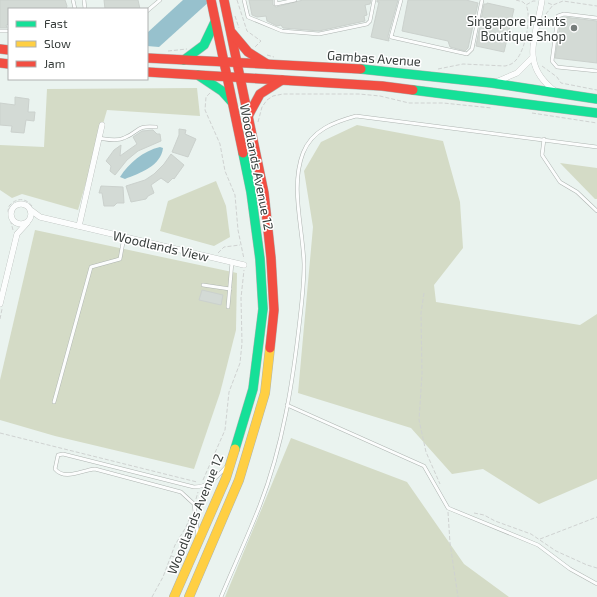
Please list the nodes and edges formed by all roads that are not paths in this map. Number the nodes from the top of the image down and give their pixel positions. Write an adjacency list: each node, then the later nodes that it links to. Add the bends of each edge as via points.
1 (160, 0): 11 (lane)
2 (211, 0): 13 (main road, Woodlands Avenue 12)
3 (224, 0): 14 (main road, Woodlands Avenue 12)
4 (244, 0): 7 (lane, via 246,13 252,20 282,31 311,35 367,24 370,21)
5 (276, 0): 6 (lane, via 276,4)
6 (295, 0)
7 (374, 0)
8 (401, 0): 9 (lane, via 391,37 467,54 472,49)
9 (482, 0)
10 (542, 1): 16 (street)
11 (148, 10)
12 (597, 18): 21 (lane, via 564,14 558,16 552,61 557,67)
13 (215, 22): 17 (main road, via 201,50); 18 (main road, Woodlands Avenue 12)
14 (235, 31): 19 (main road, Woodlands Avenue 12); 20 (main road, via 248,52)
15 (148, 58): 17 (main road, Gambas Avenue)
16 (532, 58): 27 (street, via 517,73 503,81); 28 (street, via 538,76)
17 (184, 60): 18 (main road, Gambas Avenue)
18 (224, 62): 19 (main road, Gambas Avenue); 24 (main road, Woodlands Avenue 12)
19 (237, 63): 20 (main road, Gambas Avenue); 25 (main road, Woodlands Avenue 12)
20 (270, 65): 27 (main road, Gambas Avenue, via 382,70)
21 (597, 71)
22 (148, 72): 23 (main road, Gambas Avenue)
23 (197, 74): 24 (main road, Gambas Avenue); 30 (main road, via 222,91)
24 (226, 76): 25 (main road, Gambas Avenue); 30 (main road, Woodlands Avenue 12)
25 (239, 77): 26 (main road, Gambas Avenue); 32 (main road, Woodlands Avenue 12)
26 (284, 79): 31 (main road, Gambas Avenue, via 382,86); 32 (main road, via 259,93)
27 (492, 83): 28 (main road, Gambas Avenue)
28 (556, 92): 29 (main road, Gambas Avenue)
29 (597, 99)
30 (231, 101): 55 (main road, Woodlands Avenue 12, via 251,192 260,259 263,309 253,389)
31 (597, 113)
32 (248, 118): 57 (main road, Woodlands Avenue 12, via 264,193 272,258 274,310 265,393 239,480)
33 (102, 125): 35 (street)
34 (156, 127): 35 (lane, via 141,127 120,139)
35 (98, 138): 43 (street)
36 (544, 140): 37 (lane); 39 (lane, via 542,155 560,182 577,192); 54 (lane, via 356,116 330,124 311,140 300,164 297,186 304,265 300,318)
37 (597, 148)
38 (32, 211): 40 (street, Woodlands View); 41 (street, Woodlands View, via 24,204 15,205 11,214); 42 (street, Woodlands View)
39 (597, 212)
40 (40, 217): 42 (street, Woodlands View); 43 (street, Woodlands View)
41 (14, 221): 42 (street, Woodlands View, via 19,224); 44 (street, Woodlands View)
42 (29, 221): 44 (street, Woodlands View)
43 (79, 226): 45 (street, Woodlands View)
44 (17, 234): 50 (street, Woodlands View)
45 (124, 237): 46 (street, Woodlands View); 53 (lane, via 120,259 91,267)
46 (232, 262): 47 (street, Woodlands View); 49 (lane)
47 (244, 265)
48 (203, 285): 49 (lane)
49 (230, 289): 52 (lane)
50 (1, 295): 51 (street, Woodlands View)
51 (2, 304)
52 (228, 307)
53 (54, 402)
54 (287, 405): 59 (lane, via 424,466 448,508 538,545 570,570); 62 (lane, via 278,449 261,504)
55 (230, 464): 56 (main road, Woodlands Avenue 12); 56 (lane, via 213,481 200,487 63,454 58,456 55,469 65,474 95,469 181,492 194,504)
56 (198, 542): 58 (main road, Woodlands Avenue 12)
57 (208, 554): 58 (main road); 61 (main road, Woodlands Avenue 12)
58 (191, 560): 60 (main road, Woodlands Avenue 12)
59 (597, 584)
60 (174, 597)
61 (189, 597)
62 (221, 597)

